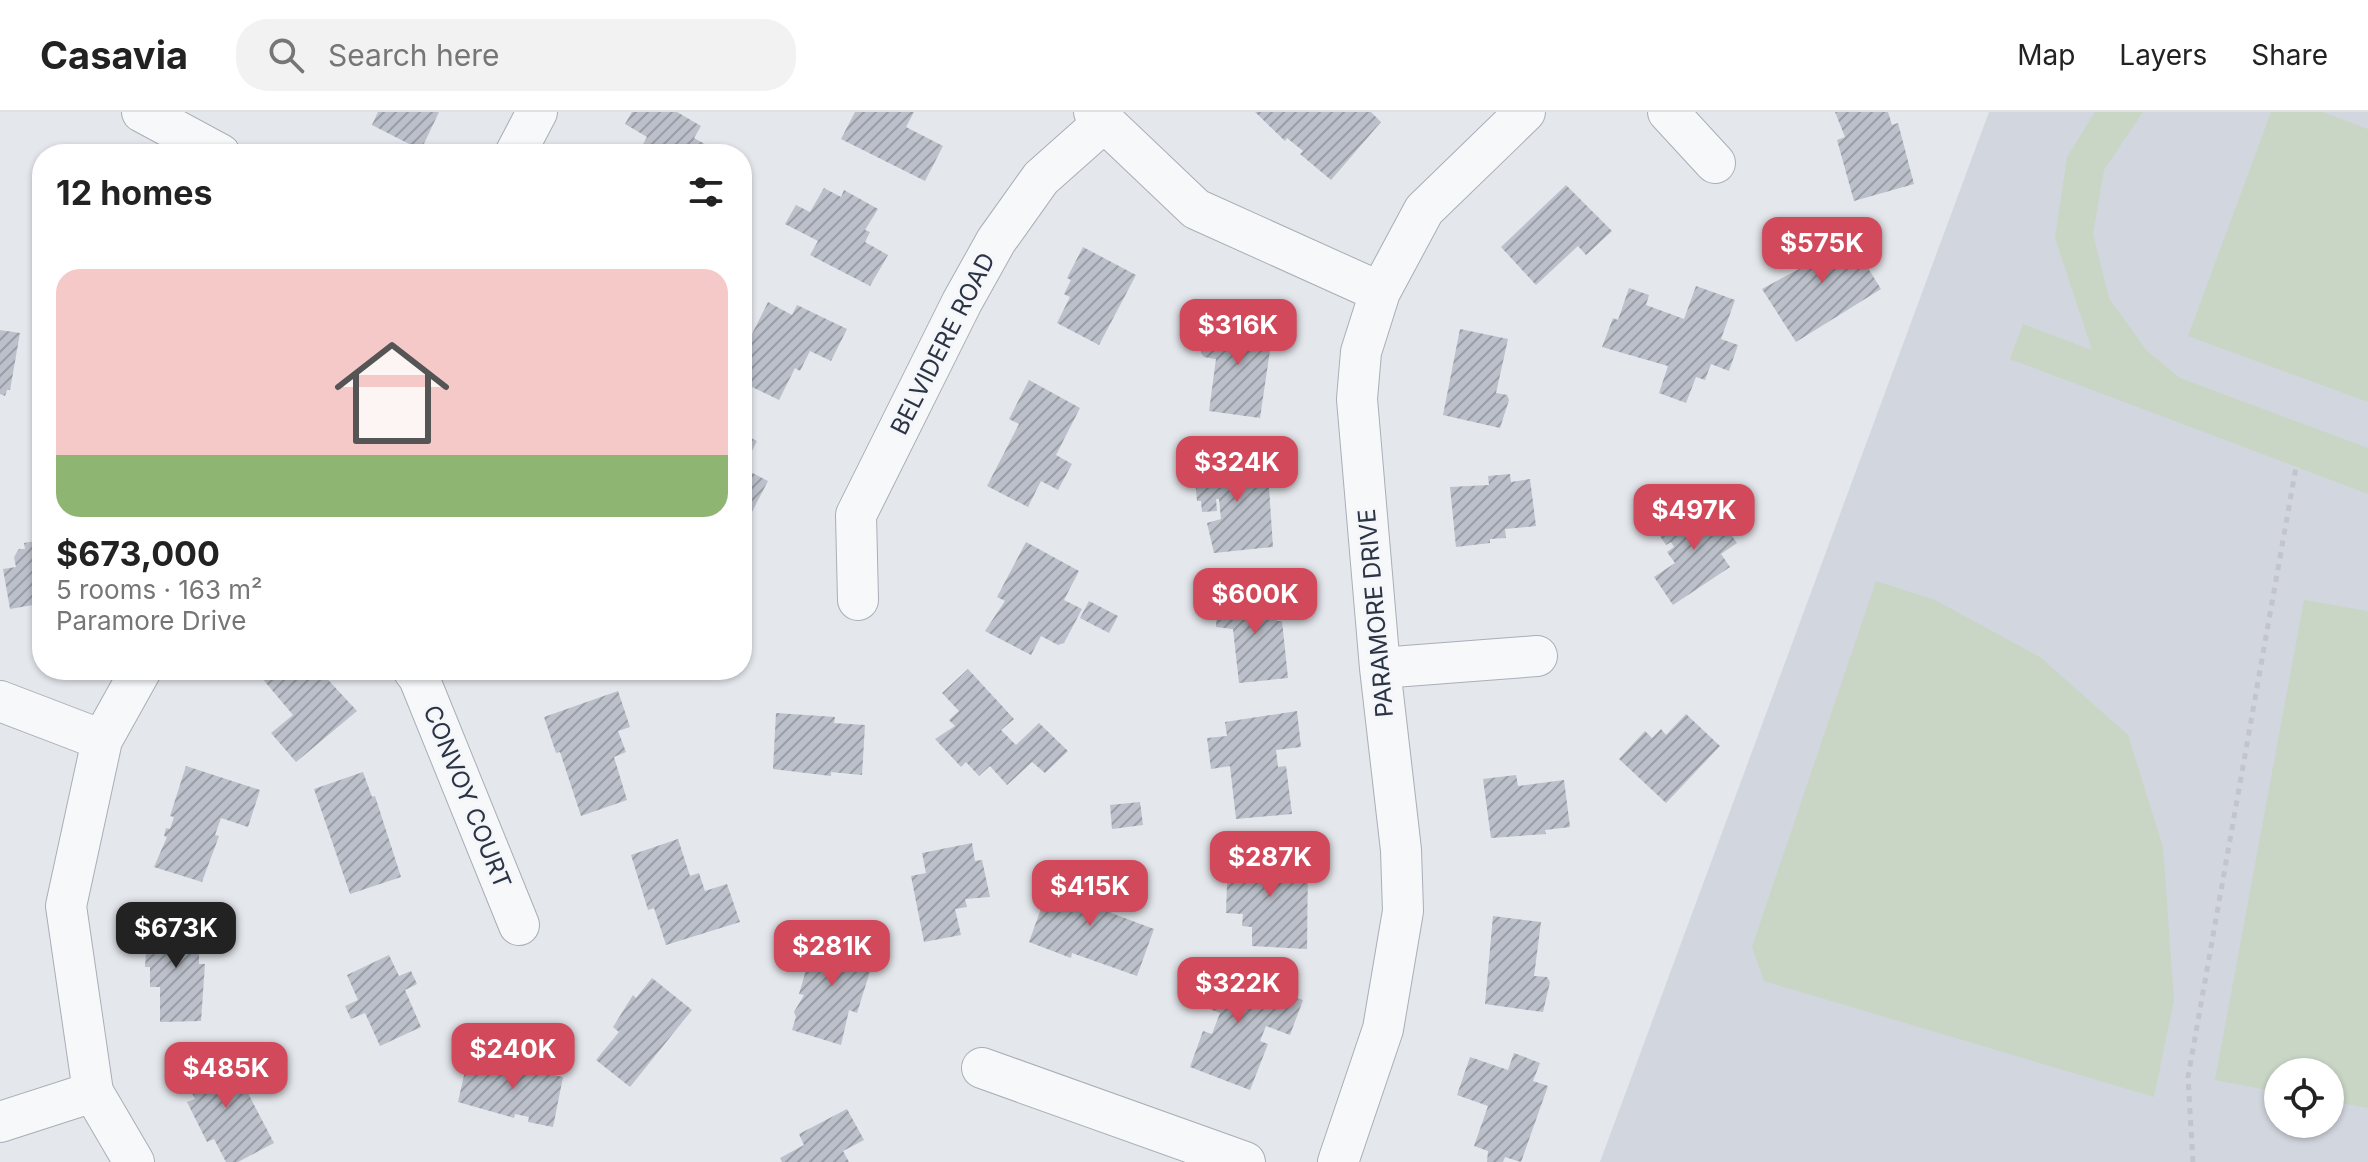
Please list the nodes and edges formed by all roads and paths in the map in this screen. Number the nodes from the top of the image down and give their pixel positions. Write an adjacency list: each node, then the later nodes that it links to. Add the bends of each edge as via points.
1 (142, 112): 6 (street)
2 (537, 112): 7 (street)
3 (1525, 112): 9 (street, PARAMORE DRIVE, via 1424,210)
4 (1668, 112): 8 (street)
5 (1099, 117): 9 (street, via 1196,209); 11 (street, BELVIDERE ROAD, via 1041,178 996,241 962,302 856,515)
6 (201, 144)
7 (520, 144)
8 (1715, 163)
9 (1380, 292): 13 (street, PARAMORE DRIVE, via 1361,352 1357,399)
10 (2296, 467): 25 (path, via 2188,1077)
11 (858, 600)
12 (1537, 656): 13 (street)
13 (1380, 668): 24 (street, PARAMORE DRIVE, via 1403,911 1383,1029)
14 (135, 680): 17 (street)
15 (420, 680): 18 (street, CONVOY COURT)
16 (0, 701): 17 (street)
17 (102, 740): 20 (street, via 66,906)
18 (519, 925)
19 (982, 1068): 23 (street)
20 (93, 1092): 21 (street); 22 (street)
21 (0, 1122)
22 (134, 1162)
23 (1245, 1162)
24 (1338, 1162)
25 (2193, 1162)

